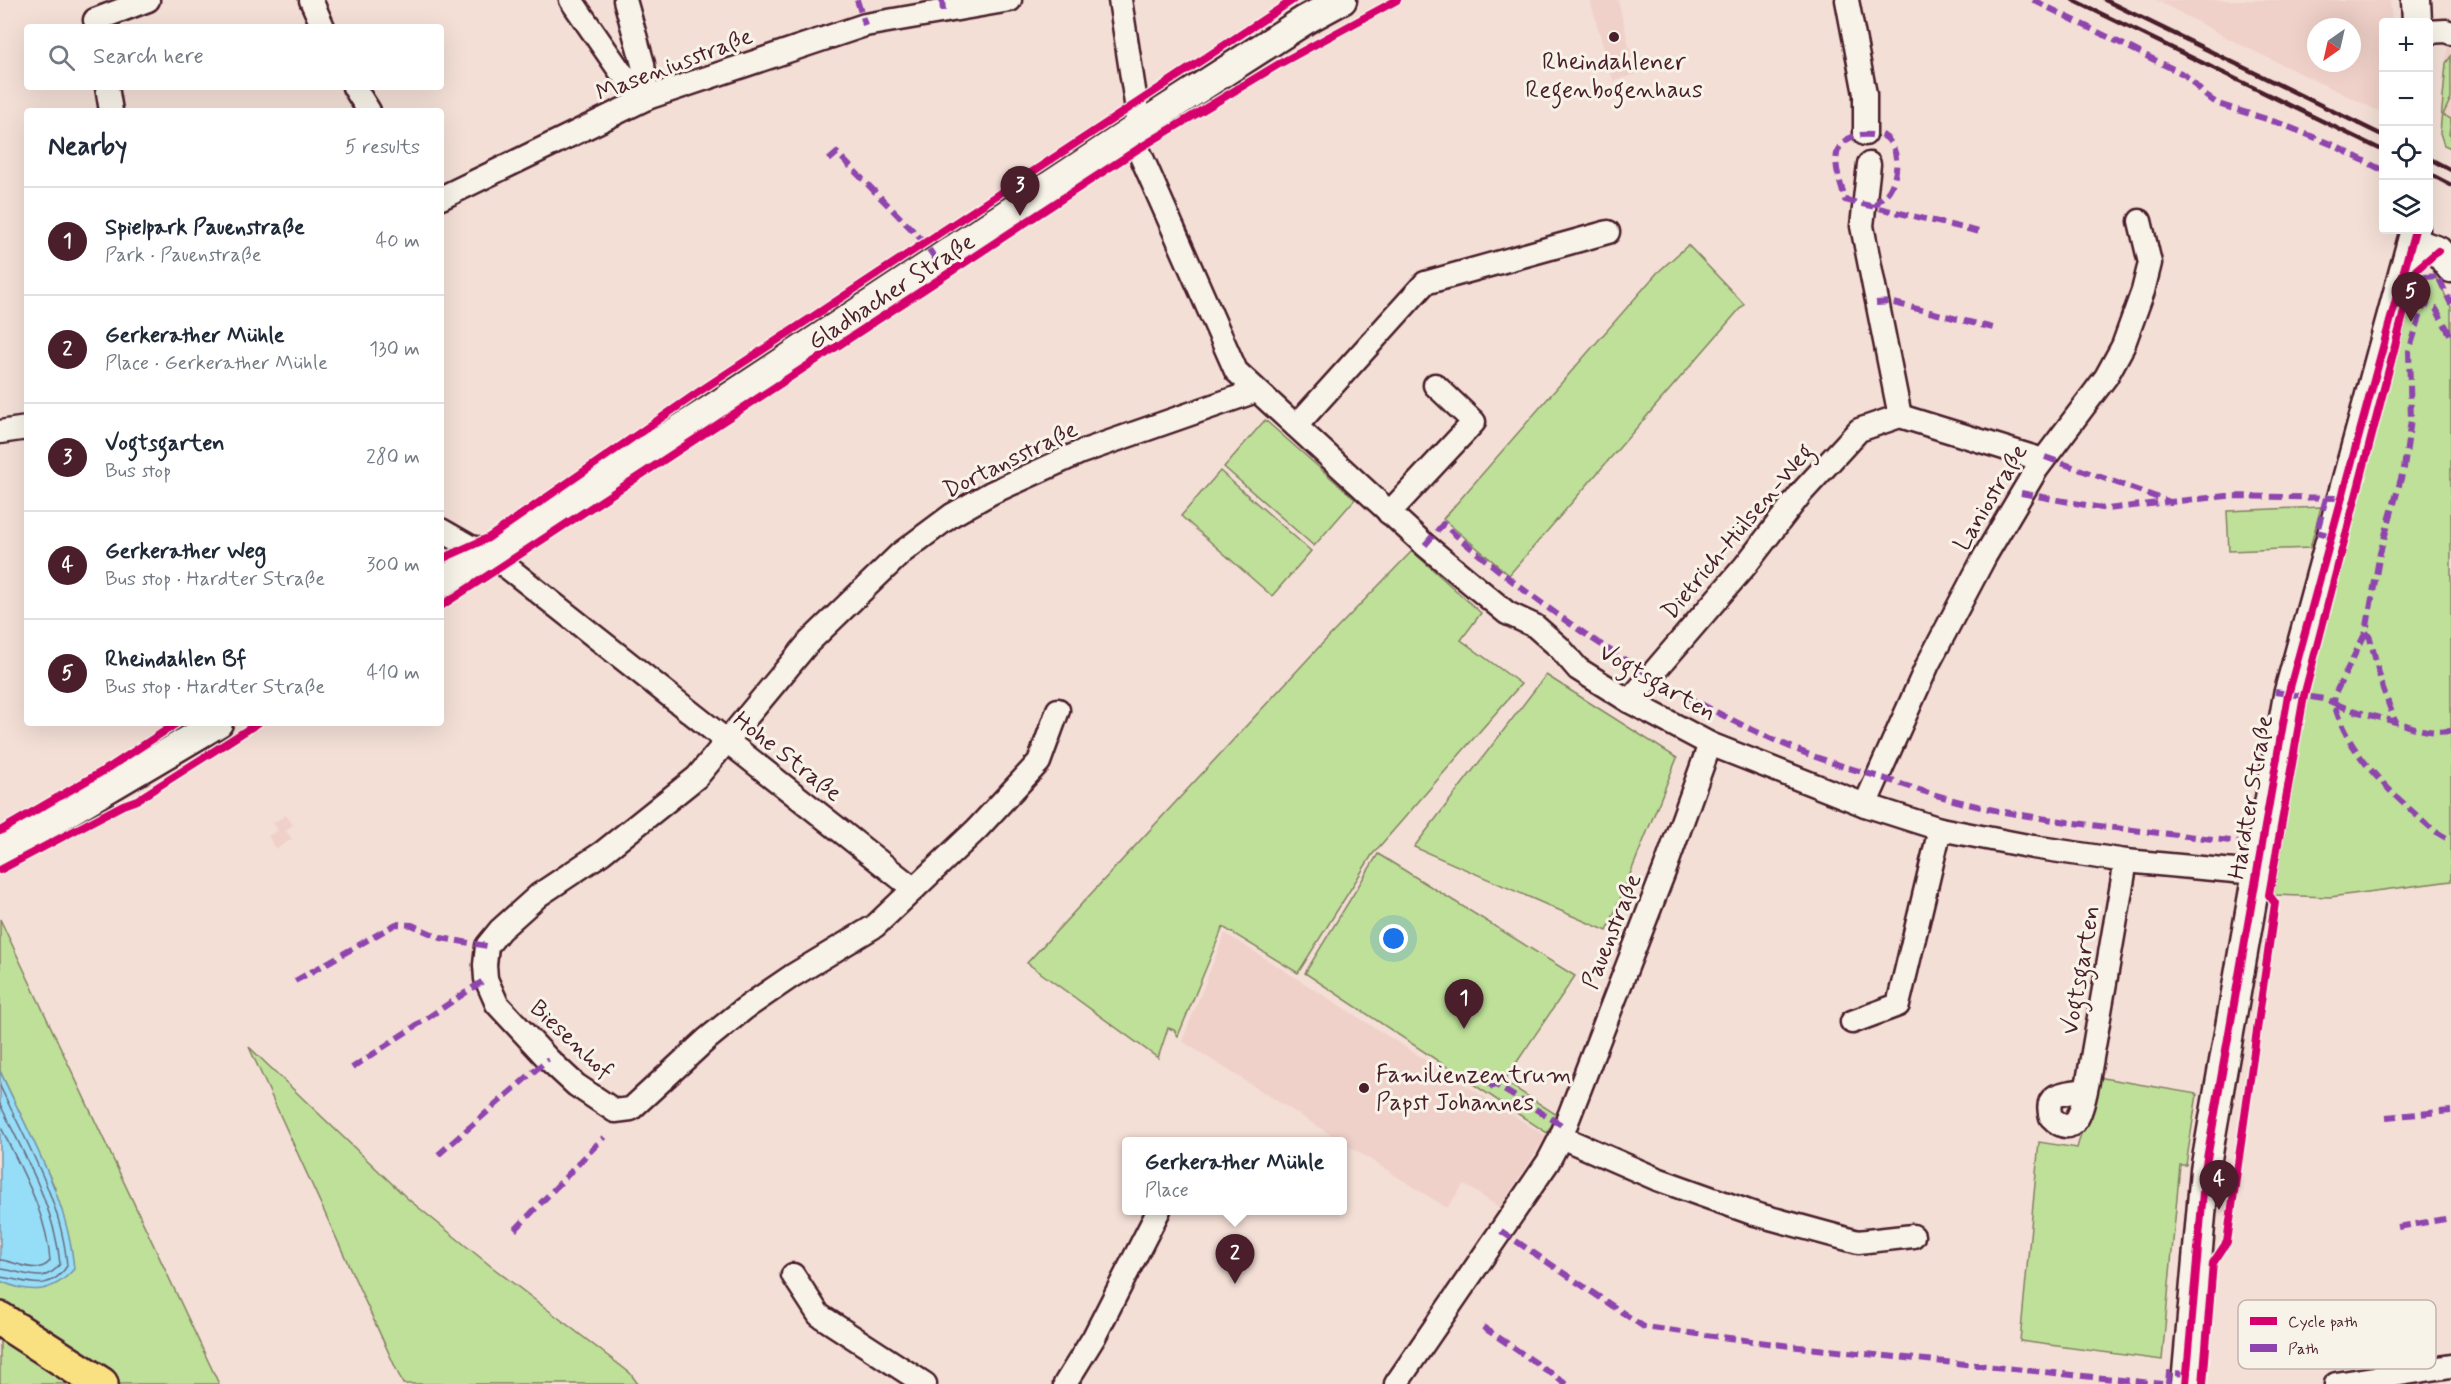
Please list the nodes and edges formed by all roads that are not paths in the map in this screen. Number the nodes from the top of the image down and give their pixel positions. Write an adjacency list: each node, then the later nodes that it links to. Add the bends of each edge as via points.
1 (148, 0): 10 (street)
2 (311, 0): 12 (street)
3 (571, 0): 17 (street, via 620,71)
4 (625, 0): 17 (street, via 643,64)
5 (1010, 0): 17 (street, Maseniusstraße, via 865,26)
6 (1120, 0): 20 (street, Vogtsgarten)
7 (1342, 0): 20 (street, Gladbacher Straße)
8 (1847, 0): 21 (street, via 1865,94)
9 (2416, 0): 11 (street)
10 (94, 16)
11 (2417, 18)
12 (323, 24)
13 (2433, 32): 14 (street)
14 (2451, 33)
15 (108, 90): 18 (street)
16 (356, 90): 19 (street)
17 (647, 98): 23 (street, Maseniusstraße)
18 (110, 108)
19 (367, 108)
20 (1137, 128): 29 (street, Vogtsgarten, via 1138,149 1236,371); 37 (street, Gladbacher Straße)
21 (1865, 134)
22 (1869, 164): 30 (street, via 1862,226)
23 (444, 197)
24 (2140, 221): 34 (street, Laniostraße, via 2150,263 2123,346 2106,377)
25 (1608, 232): 31 (street, via 1425,283)
26 (2414, 236): 27 (street, via 2438,252); 48 (street, Hardter Straße, via 2288,695)
27 (2451, 268)
28 (1435, 385): 35 (street, via 1474,422)
29 (1256, 391): 31 (street, Vogtsgarten); 42 (street, Dortansstraße, via 1081,452 952,515 900,553 809,642)
30 (1900, 416): 34 (street); 39 (street, Dietrich-Hülsen-Weg, via 1859,430 1802,492 1745,566)
31 (1296, 426): 35 (street, Vogtsgarten)
32 (24, 428): 33 (street)
33 (0, 432)
34 (2043, 460): 44 (street, Laniostraße, via 1990,547 1933,654)
35 (1389, 513): 39 (street, Vogtsgarten, via 1508,613 1534,626 1578,669)
36 (444, 532): 37 (street, Hohe Straße)
37 (488, 552): 38 (street, Gladbacher Straße); 42 (street, Hohe Straße)
38 (444, 581)
39 (1629, 701): 43 (street, Vogtsgarten)
40 (1058, 710): 49 (street, via 1039,762)
41 (213, 726): 46 (street)
42 (726, 741): 49 (street, Hohe Straße); 49 (street, Biesenhof, via 696,777 602,853 539,895 487,946 486,980 497,1004 576,1085 615,1111 631,1108 744,1009 875,926)
43 (1710, 744): 44 (street, Vogtsgarten); 52 (street, Pauenstraße)
44 (1865, 805): 45 (street, Vogtsgarten)
45 (1940, 829): 47 (street, Vogtsgarten); 50 (street, via 1898,1005)
46 (0, 852)
47 (2126, 861): 48 (street, Vogtsgarten); 51 (street, Vogtsgarten)
48 (2256, 873): 64 (street, Hardter Straße, via 2205,1170)
49 (914, 889)
50 (1852, 1022)
51 (2086, 1089)
52 (1561, 1137): 54 (street, via 1657,1179 1755,1214 1858,1242); 63 (street, Pauenstraße, via 1548,1162)
53 (1156, 1215): 62 (street, via 1094,1337)
54 (1914, 1236)
55 (793, 1275): 61 (street, via 819,1315)
56 (0, 1319): 60 (main road)
57 (2451, 1366): 58 (street)
58 (2436, 1368)
59 (2432, 1369): 65 (street)
60 (101, 1384)
61 (925, 1384)
62 (1065, 1384)
63 (1396, 1384)
64 (2186, 1384)
65 (2336, 1384)

